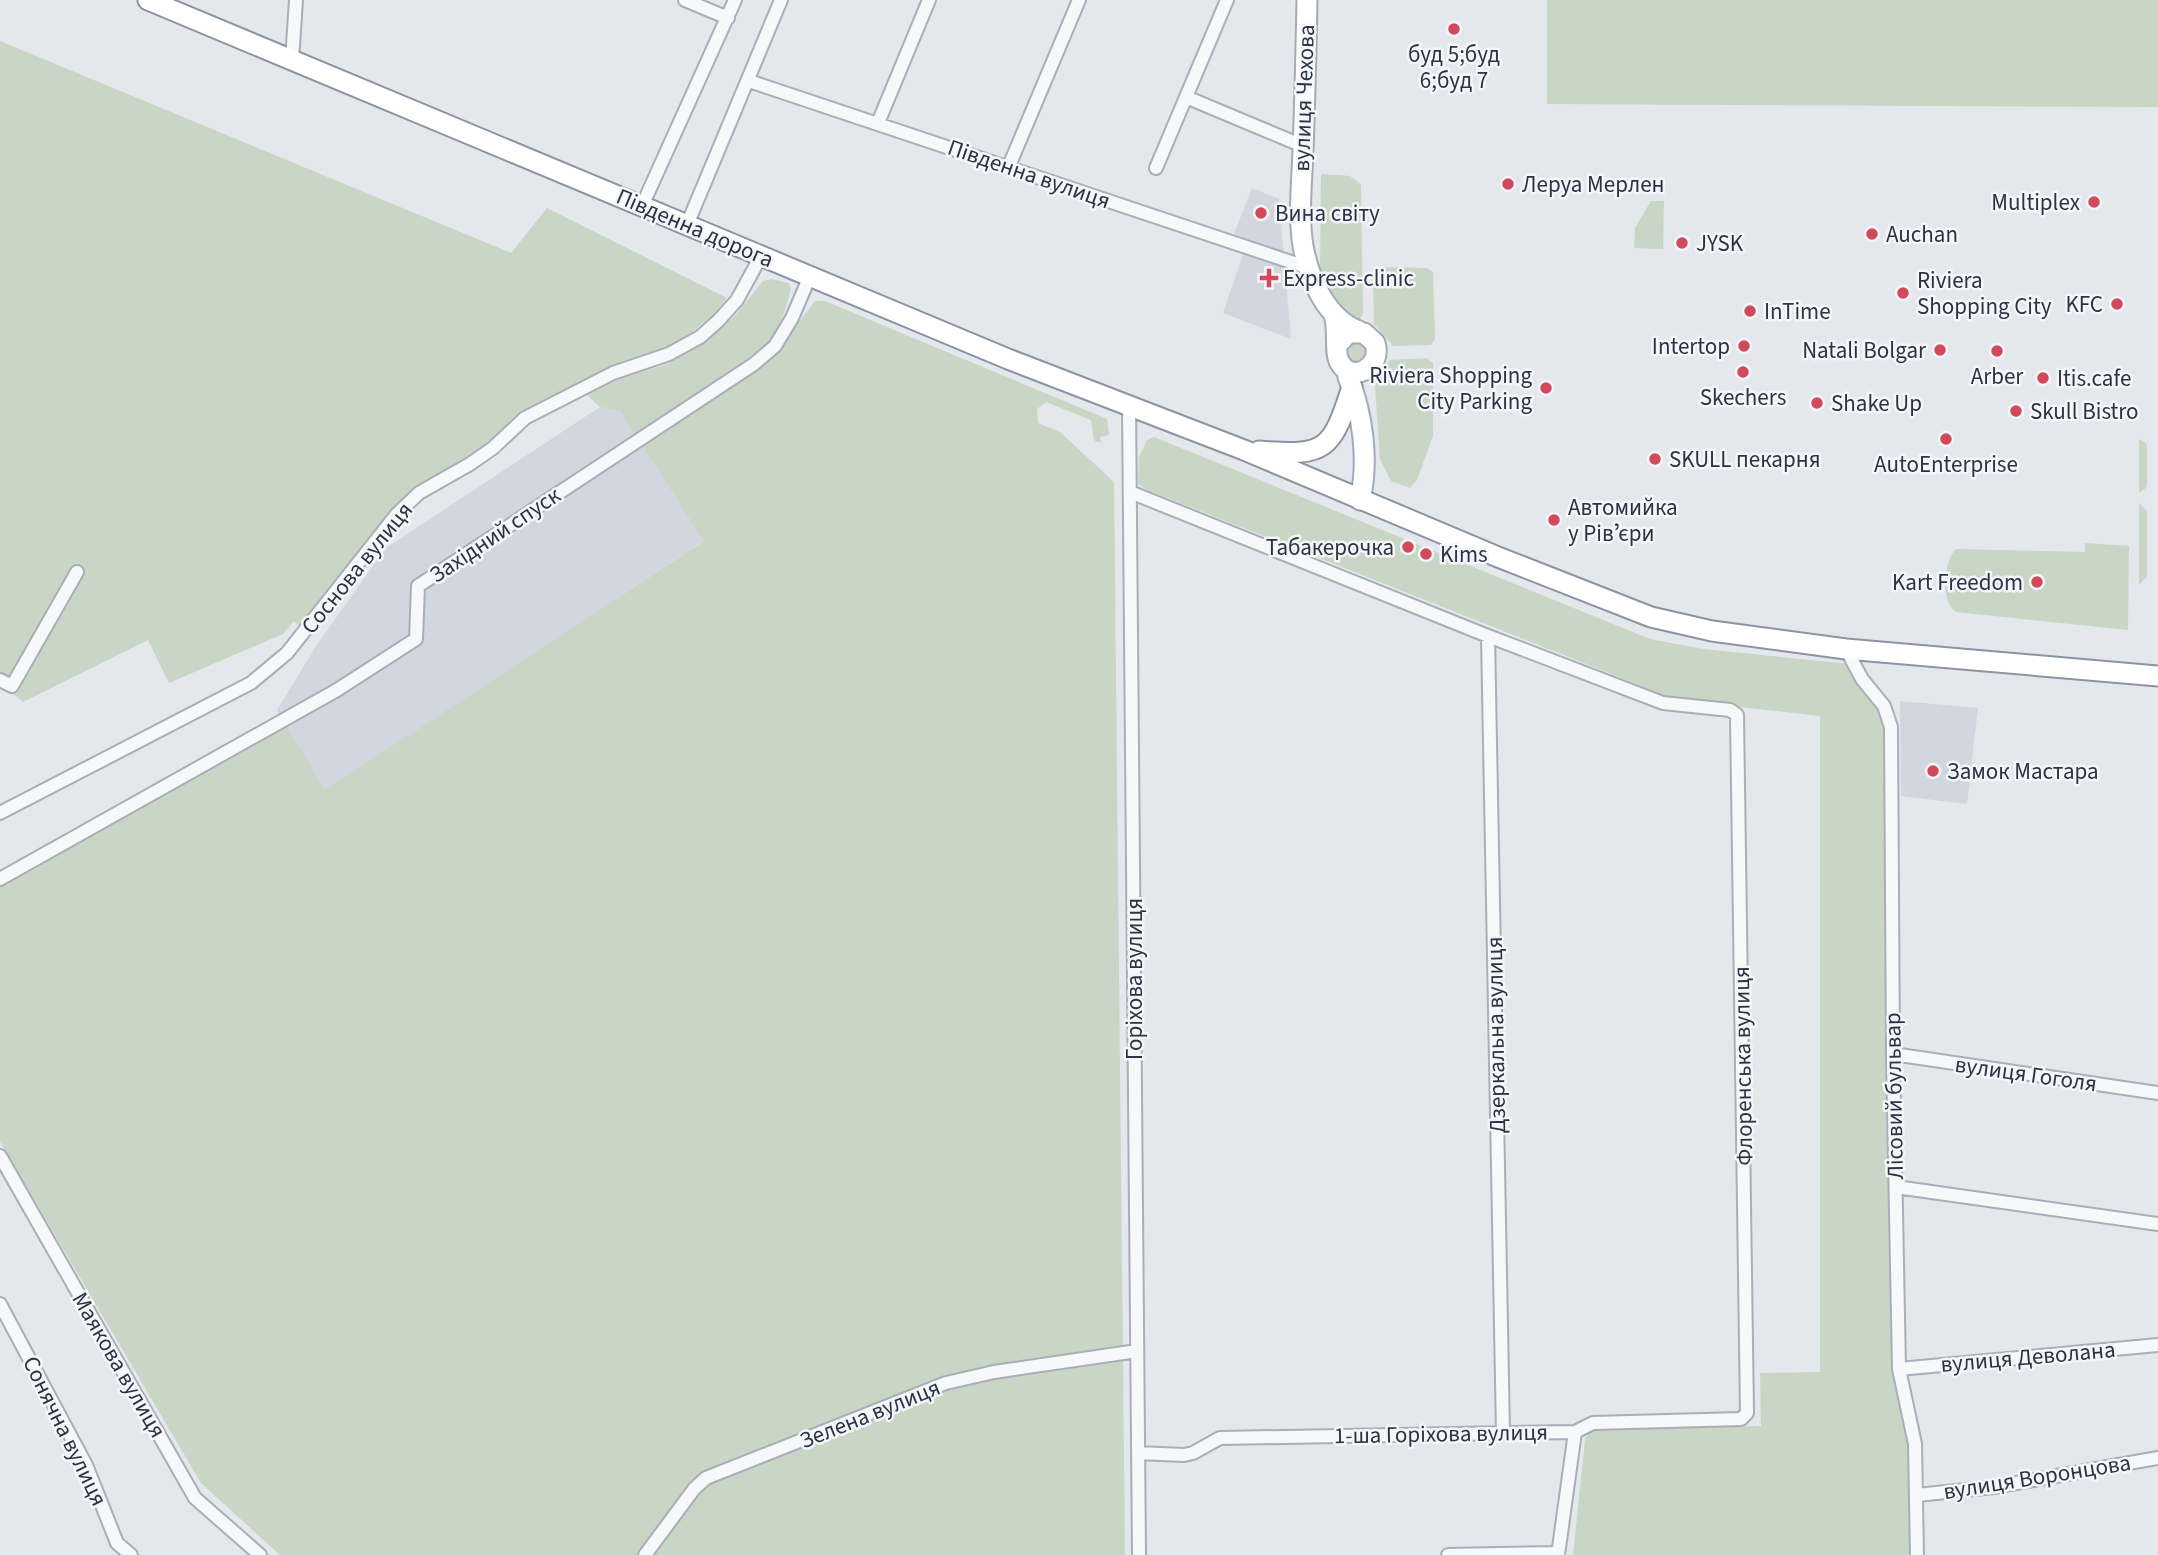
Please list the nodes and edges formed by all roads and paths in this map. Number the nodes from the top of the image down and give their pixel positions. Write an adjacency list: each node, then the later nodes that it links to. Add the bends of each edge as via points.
1 (148, 0): 11 (main road, Південна дорога)
2 (296, 0): 11 (street)
3 (685, 0): 10 (street)
4 (735, 0): 10 (street)
5 (781, 0): 12 (street)
6 (929, 0): 14 (street)
7 (1079, 0): 16 (street)
8 (1227, 0): 13 (street)
9 (1307, 0): 15 (main road, вулиця Чехова)
10 (728, 18): 18 (street)
11 (292, 60): 18 (main road, Південна дорога)
12 (749, 81): 14 (street, Південна вулиця); 19 (street)
13 (1186, 97): 15 (street); 17 (street)
14 (878, 123): 16 (street, Південна вулиця)
15 (1303, 146): 21 (main road, вулиця Чехова, via 1303,244)
16 (1009, 166): 21 (street, Південна вулиця)
17 (1156, 168)
18 (642, 206): 19 (main road, Південна дорога)
19 (687, 225): 20 (main road, Південна дорога)
20 (761, 256): 22 (main road, Південна дорога); 39 (street, Соснова вулиця, via 737,300 700,337 669,354 613,373 525,418 493,448 419,494 397,514 287,653 251,683)
21 (1309, 268): 23 (main road, вулиця Чехова)
22 (810, 276): 29 (main road, Південна дорога); 40 (street, Західний спуск, via 775,346 754,364 418,586 416,639 337,690)
23 (1334, 316): 24 (main road); 25 (main road, вулиця Чехова)
24 (1359, 331): 25 (main road, via 1348,333); 27 (main road, via 1375,343)
25 (1338, 344): 26 (main road)
26 (1340, 364): 27 (main road, via 1353,372); 28 (main road)
27 (1371, 367): 30 (main road)
28 (1352, 387): 30 (main road); 31 (main road, via 1340,424 1323,445 1299,453)
29 (1129, 404): 31 (main road, Південна дорога); 32 (street, Горіхова вулиця)
30 (1359, 415): 33 (main road, via 1364,477)
31 (1244, 450): 33 (main road, Південна дорога)
32 (1130, 492): 35 (street); 48 (street, Горіхова вулиця)
33 (1360, 500): 36 (main road, Південна дорога, via 1651,617 1712,631)
34 (77, 572): 38 (street)
35 (1488, 636): 50 (street, Флоренська вулиця, via 1663,703 1730,710 1738,715); 52 (street, Дзеркальна вулиця)
36 (1846, 649): 37 (main road, Південна дорога); 41 (street, Лісовий бульвар, via 1884,706 1891,727)
37 (2158, 676)
38 (6, 683)
39 (0, 813)
40 (0, 879)
41 (1893, 1054): 42 (street, вулиця Гоголя); 44 (street, Лісовий бульвар)
42 (2158, 1093)
43 (0, 1156): 59 (street, Маякова вулиця, via 195,1498)
44 (1896, 1187): 45 (street); 49 (street, Лісовий бульвар)
45 (2158, 1224)
46 (0, 1304): 56 (street, Сонячна вулиця, via 86,1465)
47 (2158, 1345): 49 (street, вулиця Деволана)
48 (1137, 1352): 53 (street, Горіхова вулиця); 60 (street, Зелена вулиця, via 946,1383 706,1478)
49 (1899, 1369): 55 (street, Лісовий бульвар, via 1915,1444)
50 (1745, 1418): 51 (street, 1-ша Горіхова вулиця, via 1593,1423)
51 (1576, 1432): 52 (street, 1-ша Горіхова вулиця); 57 (street)
52 (1503, 1433): 53 (street, 1-ша Горіхова вулиця, via 1220,1438 1184,1455)
53 (1138, 1453): 61 (street, Горіхова вулиця)
54 (2158, 1458): 55 (street, вулиця Воронцова, via 1994,1487)
55 (1917, 1495): 63 (street, Лісовий бульвар)
56 (115, 1549): 58 (street, Сонячна вулиця)
57 (1558, 1554): 62 (street)
58 (131, 1555)
59 (260, 1555)
60 (645, 1555)
61 (1139, 1555)
62 (1448, 1555)
63 (1917, 1555)

